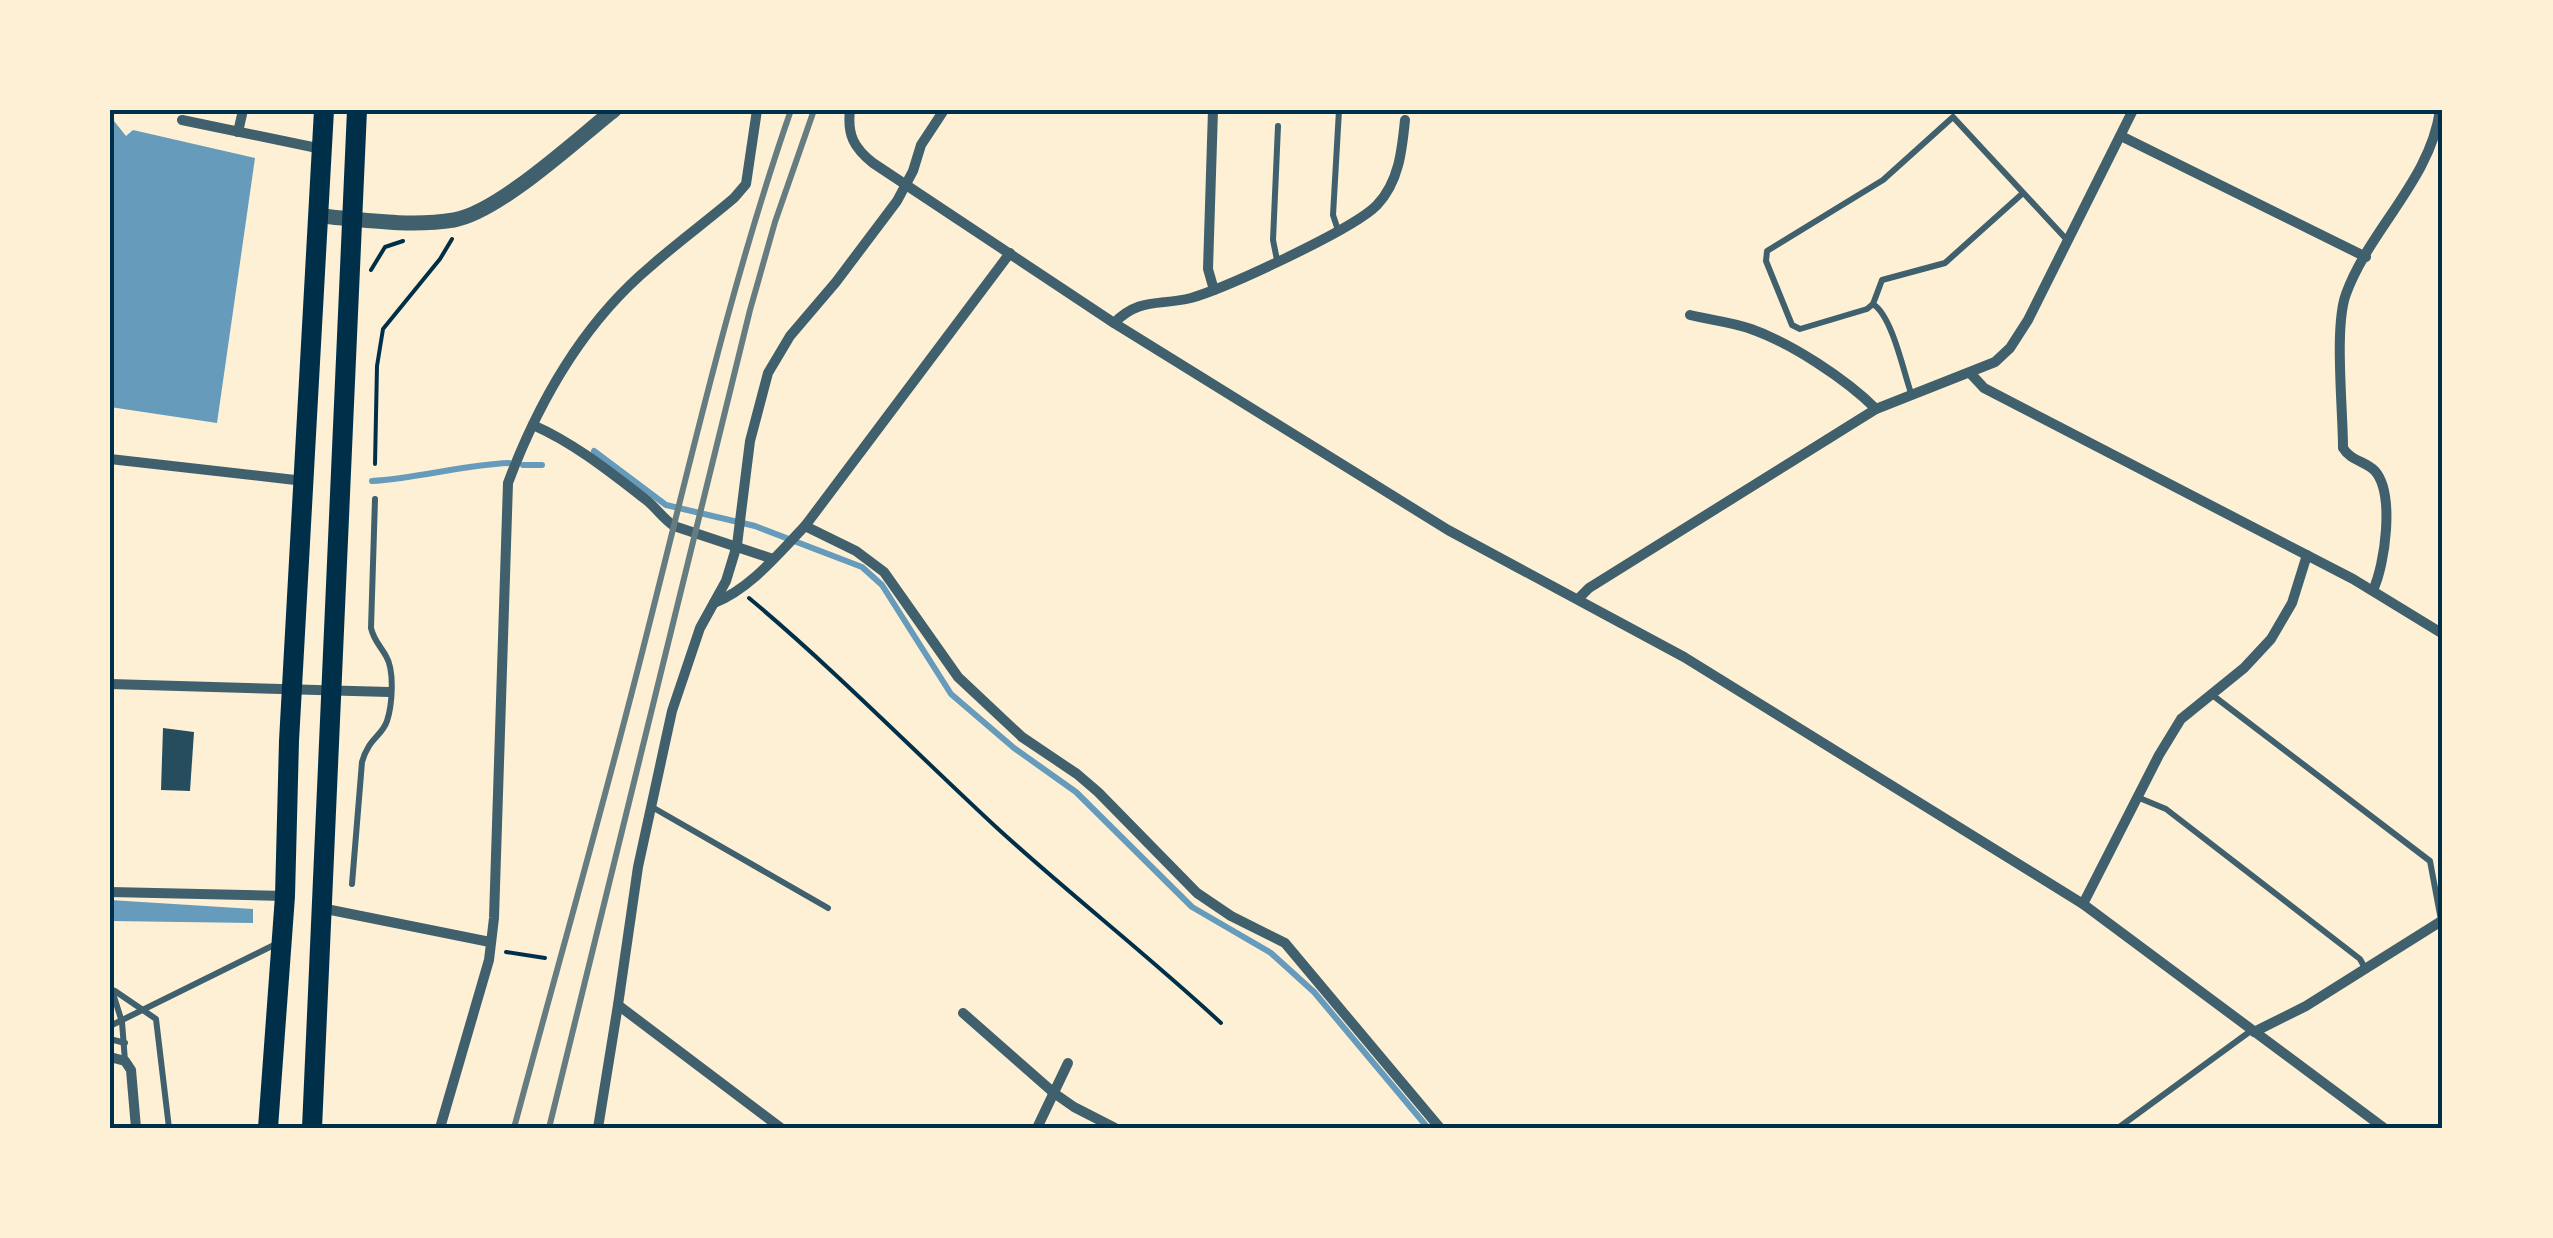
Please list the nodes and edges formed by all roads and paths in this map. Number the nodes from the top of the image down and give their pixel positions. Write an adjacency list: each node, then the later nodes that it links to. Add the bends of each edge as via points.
1 (243, 110): 15 (street)
2 (324, 110): 17 (highway)
3 (357, 110): 21 (highway)
4 (614, 110): 21 (street, via 499,199 457,220)
5 (757, 110): 37 (street, via 746,184 616,302 569,358)
6 (850, 110): 18 (street, via 848,129 860,152)
7 (944, 110): 18 (street)
8 (1212, 110): 30 (street, via 1208,270)
9 (1339, 110): 22 (lane, via 1332,215)
10 (2133, 110): 16 (street)
11 (2440, 110): 27 (street, via 2412,182)
12 (182, 120): 15 (street)
13 (1405, 120): 22 (street, via 1393,182 1376,206)
14 (1278, 126): 28 (lane, via 1272,240)
15 (238, 132): 17 (street)
16 (2121, 136): 25 (street); 27 (street)
17 (323, 149): 20 (highway)
18 (906, 184): 26 (street); 43 (street, via 768,373 750,441)
19 (2022, 194): 25 (lane); 31 (lane, via 1945,262 1882,280); 31 (lane, via 1952,117 1882,180 1767,252 1792,325 1800,329)
20 (320, 216): 21 (street); 40 (highway)
21 (353, 219): 53 (highway)
22 (1338, 230): 28 (street)
23 (441, 239): 39 (path, via 452,238 384,329 375,462)
24 (416, 240): 29 (path, via 385,247)
25 (2068, 241): 34 (street, via 2010,348)
26 (1010, 253): 33 (street); 42 (street)
27 (2366, 257): 47 (street, via 2340,320 2343,448 2382,484 2386,524)
28 (1277, 260): 30 (street)
29 (369, 275)
30 (1214, 290): 33 (street, via 1142,304)
31 (1873, 304): 35 (lane, via 1887,322)
32 (1690, 315): 36 (street, via 1750,328 1785,345)
33 (1114, 323): 48 (street, via 1448,530)
34 (1970, 374): 35 (street); 44 (street, via 1984,388)
35 (1911, 393): 36 (street)
36 (1876, 409): 48 (street)
37 (533, 425): 43 (street, via 586,455 674,526); 66 (street, via 508,483)
38 (110, 459): 40 (street)
39 (360, 460)
40 (306, 481): 52 (highway)
41 (375, 499): 54 (lane, via 371,628 388,658)
42 (801, 530): 45 (street); 92 (street, via 856,551 884,572 958,677 1022,737 1098,792 1198,893 1285,943)
43 (736, 545): 45 (street); 49 (street)
44 (2307, 555): 47 (street); 55 (street, via 2292,603 2271,639)
45 (773, 559): 46 (street)
46 (738, 588): 49 (street); 74 (path, via 998,829)
47 (2373, 590): 50 (street)
48 (1578, 599): 61 (street, via 1807,730)
49 (714, 603): 57 (street, via 672,711)
50 (2443, 634)
51 (110, 684): 52 (street)
52 (292, 689): 53 (street); 60 (highway)
53 (329, 690): 54 (street); 62 (highway)
54 (389, 692): 58 (lane, via 386,726 367,744 362,762)
55 (2210, 693): 56 (street, via 2181,719); 64 (lane, via 2430,861)
56 (2137, 797): 61 (street); 68 (lane, via 2166,809)
57 (651, 807): 63 (lane); 70 (street)
58 (352, 884)
59 (110, 892): 60 (street)
60 (285, 896): 65 (highway)
61 (2083, 904): 76 (street)
62 (322, 908): 66 (street); 86 (highway)
63 (828, 908)
64 (2442, 920): 68 (street)
65 (282, 940): 71 (lane); 85 (highway)
66 (490, 942): 67 (path, via 498,951); 87 (street)
67 (545, 958)
68 (2365, 968): 76 (street)
69 (112, 988): 71 (lane); 73 (lane)
70 (618, 1005): 88 (street); 89 (street)
71 (144, 1010): 73 (lane); 84 (lane, via 156,1020)
72 (963, 1013): 82 (street)
73 (122, 1022): 75 (lane); 78 (lane)
74 (1221, 1023)
75 (110, 1026)
76 (2253, 1031): 93 (lane); 94 (street)
77 (110, 1039): 78 (lane)
78 (125, 1042): 80 (lane)
79 (110, 1057): 80 (street)
80 (125, 1061): 83 (street)
81 (1068, 1063): 82 (street)
82 (1054, 1092): 90 (street); 91 (street)
83 (136, 1128)
84 (169, 1128)
85 (268, 1128)
86 (312, 1128)
87 (440, 1128)
88 (598, 1128)
89 (782, 1128)
90 (1036, 1128)
91 (1115, 1128)
92 (1440, 1128)
93 (2118, 1128)
94 (2384, 1128)

